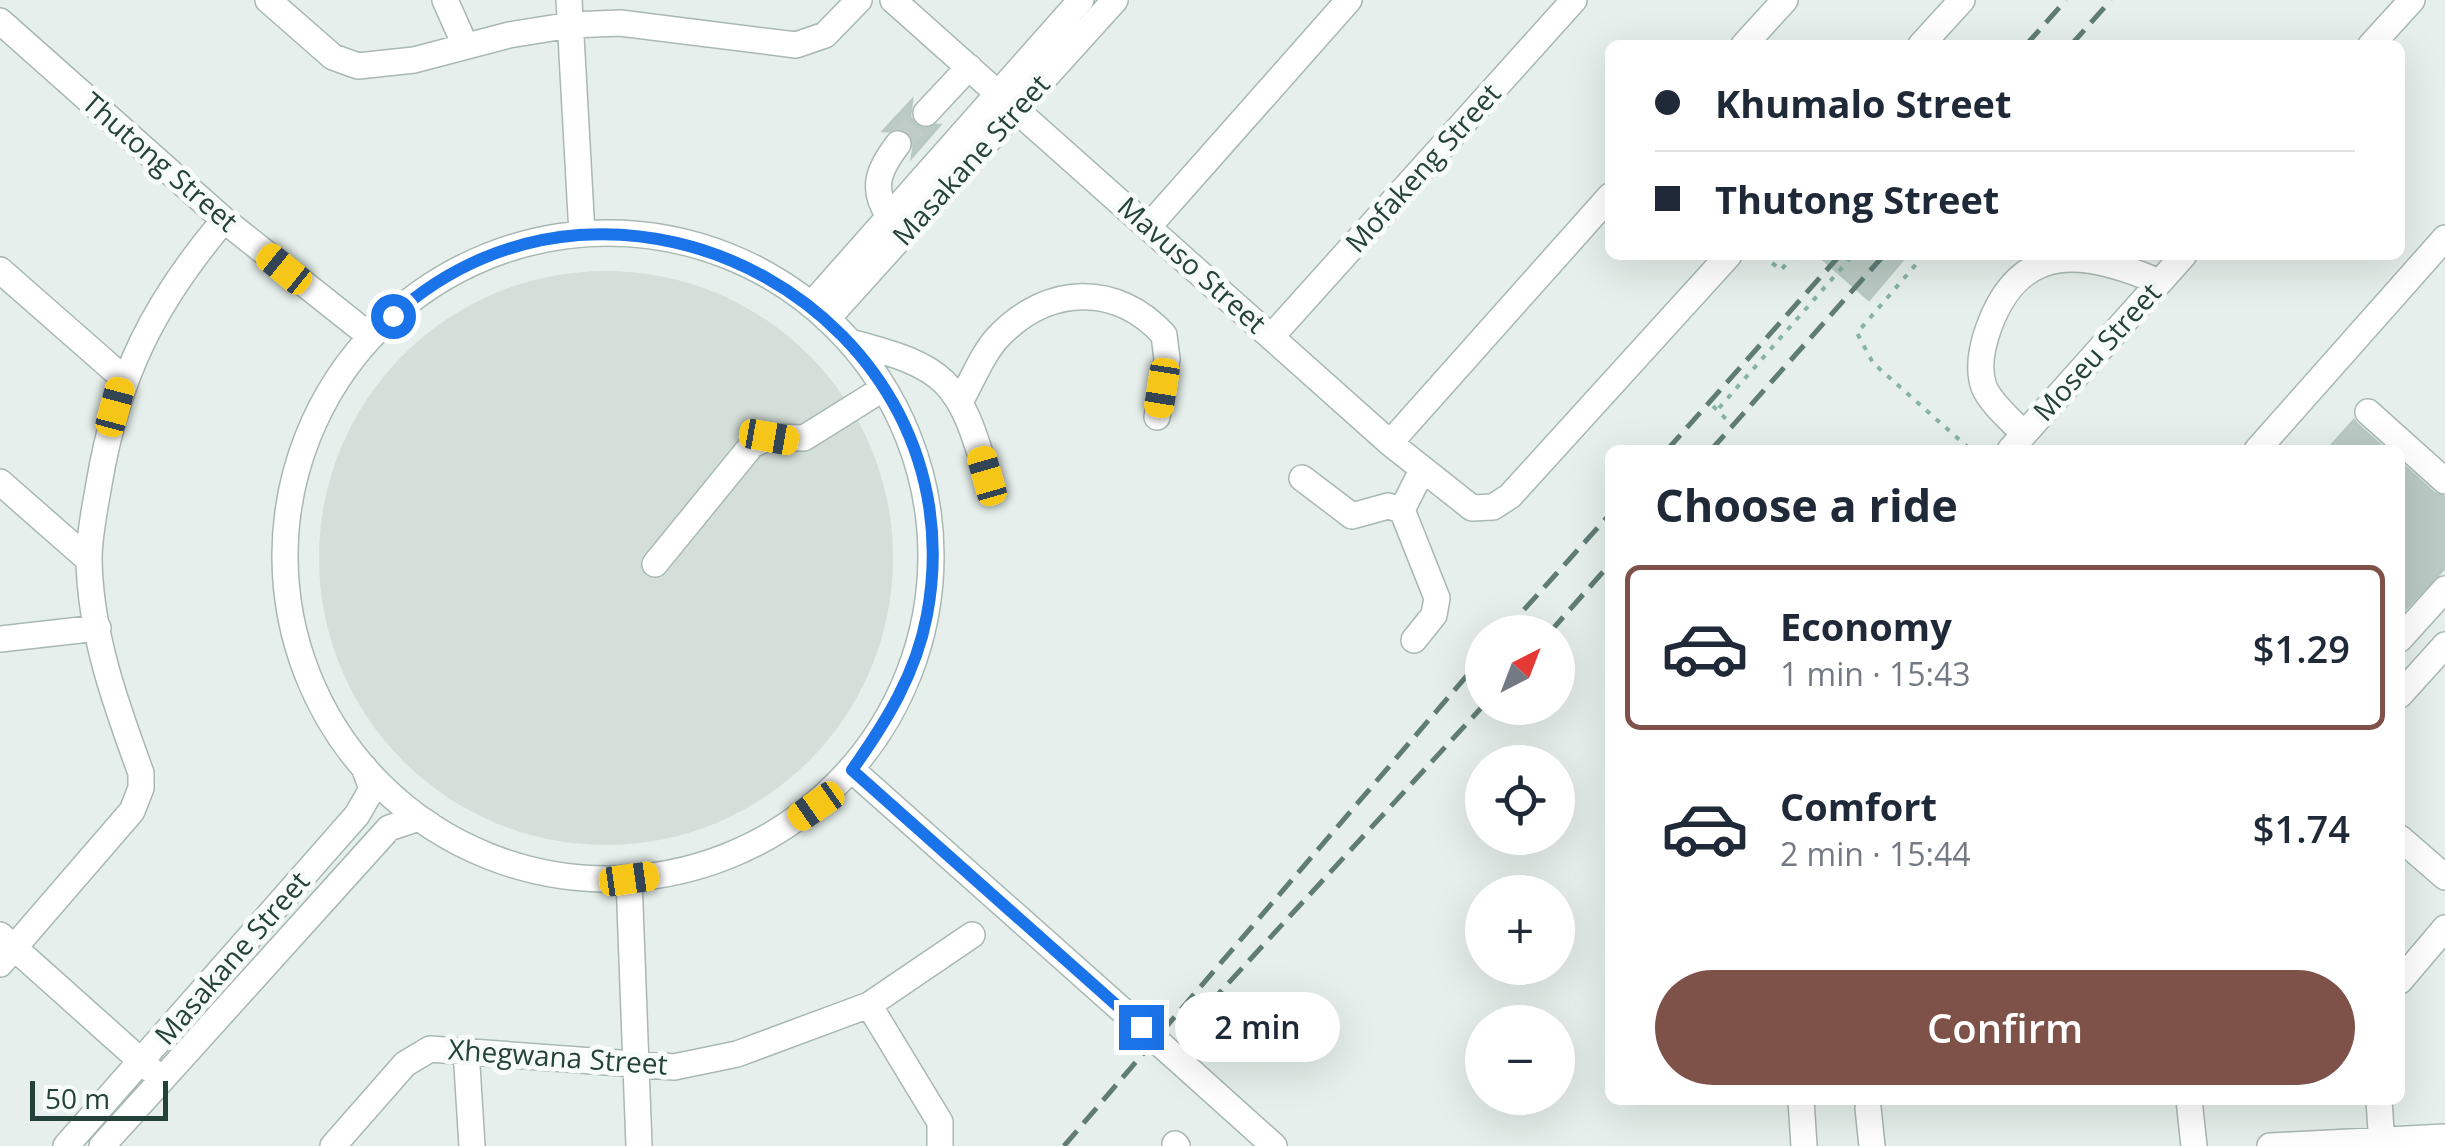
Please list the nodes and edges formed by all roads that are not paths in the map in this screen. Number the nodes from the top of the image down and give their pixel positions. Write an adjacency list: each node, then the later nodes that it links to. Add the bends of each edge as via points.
1 (268, 0): 17 (street, via 333,57 358,66)
2 (445, 0): 17 (street)
3 (859, 0): 12 (street, via 824,35 796,45)
4 (893, 0): 18 (street, Mavuso Street)
5 (1081, 0): 19 (street, Masakane Street)
6 (1115, 0): 19 (street, Masakane Street)
7 (1349, 0): 25 (street)
8 (1574, 0): 36 (street, Mofakeng Street)
9 (1784, 0): 14 (street)
10 (1962, 0): 15 (street)
11 (2412, 0): 16 (street)
12 (570, 12): 17 (street); 26 (street)
13 (0, 22): 24 (street, Thutong Street)
14 (1748, 40)
15 (1926, 40)
16 (2376, 40)
17 (465, 45)
18 (969, 66): 19 (street, Mavuso Street); 20 (street)
19 (1008, 101): 23 (street, Masakane Street); 25 (street, Mavuso Street); 34 (street, Masakane Street)
20 (926, 112)
21 (898, 144): 23 (street, via 876,190)
22 (1605, 202): 44 (street)
23 (889, 216): 34 (street, Masakane Street)
24 (224, 220): 35 (street, Thutong Street); 38 (street, via 188,263)
25 (1149, 226): 36 (street, Mavuso Street)
26 (582, 234): 34 (street, via 631,234 695,246 770,277); 35 (street, via 523,244 466,265 415,296)
27 (2445, 238): 45 (street)
28 (1724, 260): 48 (street, Mavuso Street, via 1500,505 1472,508)
29 (2055, 260): 43 (street, via 2010,284 1980,360 1984,389)
30 (2068, 260): 33 (street, via 2118,265)
31 (2180, 260): 33 (street, Moseu Street)
32 (0, 270): 38 (street)
33 (2160, 282): 43 (street, Moseu Street)
34 (819, 312): 37 (street)
35 (370, 336): 65 (street, via 313,422 286,521 292,624 307,674)
36 (1272, 336): 44 (street, Mavuso Street)
37 (850, 342): 39 (street); 40 (street, via 938,372)
38 (123, 378): 54 (street)
39 (884, 388): 55 (street, via 804,438 760,439); 66 (street, via 910,441 926,498 927,614 912,670)
40 (960, 402): 42 (street, via 998,336 1055,300 1096,296 1125,302 1164,335 1167,359); 49 (street)
41 (2368, 412): 46 (street)
42 (1157, 417)
43 (2017, 442)
44 (1390, 443): 48 (street, Mavuso Street)
45 (2261, 445)
46 (2405, 445)
47 (2405, 445): 51 (street)
48 (1422, 470): 53 (street)
49 (987, 476)
50 (1302, 478): 53 (street, via 1352,516 1388,506)
51 (2445, 481)
52 (0, 482): 54 (street)
53 (1402, 510): 60 (street, via 1436,598 1434,615)
54 (89, 560): 57 (street)
55 (655, 564)
56 (2445, 589): 58 (street)
57 (98, 628): 59 (street); 73 (street, via 142,788 132,811)
58 (2405, 634)
59 (0, 639)
60 (1414, 640)
61 (2445, 645): 63 (street)
62 (2405, 653): 63 (street)
63 (2422, 670): 64 (street)
64 (2405, 689)
65 (360, 763): 67 (street); 77 (street, Masakane Street, via 372,789 358,815)
66 (852, 770): 70 (street, via 774,835 712,862); 92 (street, bridge)
67 (430, 825): 70 (street, via 526,868); 79 (street, Masakane Street, via 419,818 389,828)
68 (2405, 842): 69 (street)
69 (2445, 877)
70 (629, 879): 78 (street)
71 (2445, 928): 74 (street)
72 (972, 934): 75 (street, Xhegwana Street)
73 (5, 949): 77 (street)
74 (2405, 975)
75 (869, 1005): 78 (street, Xhegwana Street, via 714,1061); 91 (street, via 940,1122)
76 (466, 1050): 78 (street, Xhegwana Street); 88 (street, Xhegwana Street, via 418,1053); 89 (street)
77 (141, 1062): 79 (street); 86 (street, Masakane Street)
78 (634, 1064): 90 (street)
79 (162, 1080): 87 (street, Masakane Street)
80 (1801, 1105): 93 (street)
81 (2190, 1105): 95 (street)
82 (2379, 1105): 85 (street)
83 (1868, 1108): 94 (street)
84 (2445, 1137): 85 (street)
85 (2382, 1142): 96 (street)
86 (66, 1146)
87 (102, 1146)
88 (334, 1146)
89 (472, 1146)
90 (638, 1146)
91 (940, 1146)
92 (1274, 1146)
93 (1804, 1146)
94 (1872, 1146)
95 (2194, 1146)
96 (2270, 1146)

